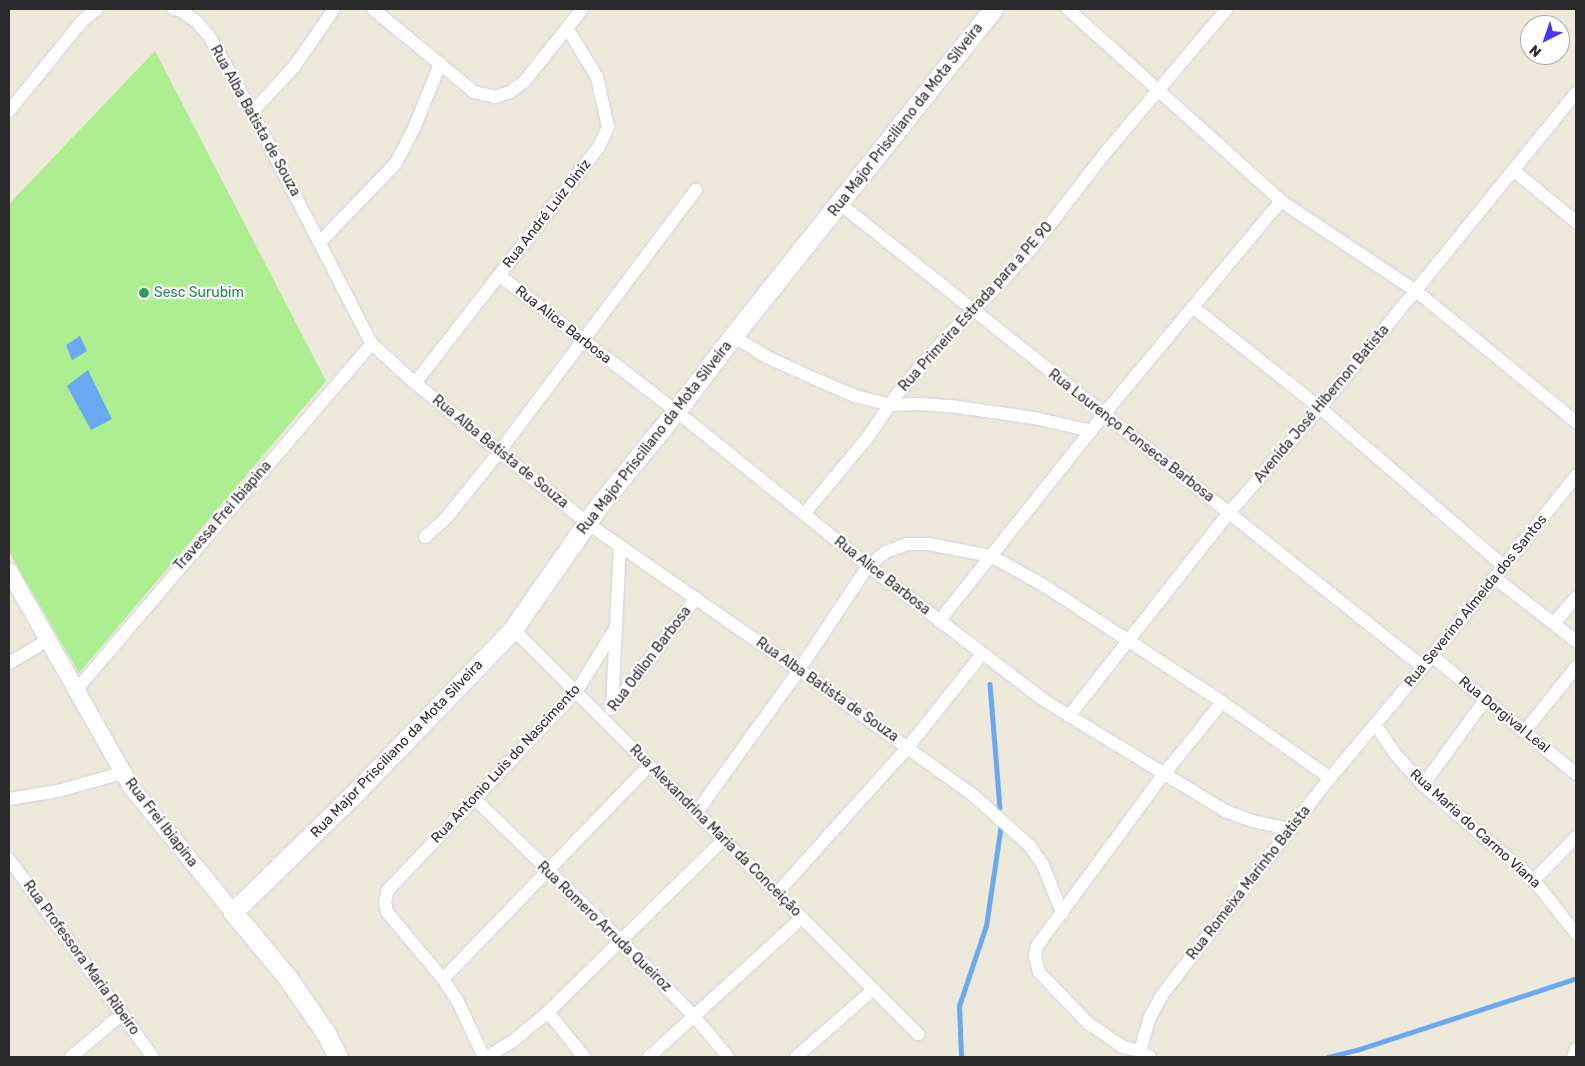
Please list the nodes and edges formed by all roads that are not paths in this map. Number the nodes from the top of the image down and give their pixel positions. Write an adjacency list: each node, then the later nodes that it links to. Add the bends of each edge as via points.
1 (97, 9): 13 (street, via 83,20)
2 (176, 9): 14 (street, Rua Alba Batista de Souza, via 196,21 209,36)
3 (334, 9): 14 (street, via 294,67)
4 (374, 9): 10 (street)
5 (582, 9): 9 (street)
6 (993, 9): 18 (main road, Rua Major Prisciliano da Mota Silveira)
7 (1068, 9): 11 (street)
8 (1227, 9): 11 (street, Rua Primeira Estrada para a PE 90)
9 (567, 28): 10 (street, via 524,82 495,97 474,92); 21 (street, Rua André Luiz Diniz, via 597,78 608,126 599,147)
10 (440, 64): 20 (street, via 396,164)
11 (1158, 89): 17 (street); 24 (street, Rua Primeira Estrada para a PE 90, via 1034,245)
12 (1576, 93): 15 (street, Avenida José Hibernon Batista)
13 (9, 110)
14 (252, 112): 20 (street, Rua Alba Batista de Souza)
15 (1513, 170): 19 (street); 22 (street, Avenida José Hibernon Batista)
16 (696, 190): 26 (street)
17 (1281, 201): 22 (street); 23 (street)
18 (840, 204): 24 (street, Rua Lourenço Fonseca Barbosa); 25 (main road, Rua Major Prisciliano da Mota Silveira)
19 (1576, 222)
20 (320, 242): 27 (street, Rua Alba Batista de Souza)
21 (500, 276): 26 (street, Rua Alice Barbosa); 28 (street, Rua André Luiz Diniz)
22 (1416, 291): 30 (street, Avenida José Hibernon Batista); 33 (street)
23 (1194, 308): 30 (street); 32 (street)
24 (973, 310): 29 (street, Rua Primeira Estrada para a PE 90, via 940,343); 32 (street, Rua Lourenço Fonseca Barbosa)
25 (733, 336): 29 (street, via 767,357 812,378 855,396); 31 (main road, Rua Major Prisciliano da Mota Silveira)
26 (582, 341): 31 (street, Rua Alice Barbosa); 35 (street)
27 (372, 344): 28 (street, Rua Alba Batista de Souza); 63 (street, Travessa Frei Ibiapina)
28 (414, 383): 35 (street, Rua Alba Batista de Souza)
29 (890, 405): 34 (street, via 951,406 1034,418); 39 (street, Rua Primeira Estrada para a PE 90, via 868,437)
30 (1320, 408): 38 (street, Avenida José Hibernon Batista); 45 (street)
31 (676, 412): 39 (street, Rua Alice Barbosa); 40 (main road, Rua Major Prisciliano da Mota Silveira)
32 (1104, 414): 34 (street); 38 (street, Rua Lourenço Fonseca Barbosa)
33 (1576, 422)
34 (1092, 431): 43 (street)
35 (499, 452): 40 (street, Rua Alba Batista de Souza); 41 (street, via 447,517)
36 (1576, 476): 37 (street, Rua Severino Almeida dos Santos)
37 (1572, 491): 45 (street, Rua Severino Almeida dos Santos)
38 (1229, 513): 55 (street, Avenida José Hibernon Batista); 61 (street, Rua Lourenço Fonseca Barbosa)
39 (804, 514): 44 (street, Rua Alice Barbosa)
40 (587, 523): 42 (street, Rua Alba Batista de Souza); 52 (main road, Rua Major Prisciliano da Mota Silveira)
41 (425, 538)
42 (620, 547): 48 (street, Rua Alba Batista de Souza); 53 (street)
43 (991, 556): 44 (street, via 929,544 907,544 886,552); 50 (street); 55 (street, via 1080,607)
44 (868, 566): 50 (street, Rua Alice Barbosa); 62 (street)
45 (1504, 566): 47 (street, Rua Severino Almeida dos Santos)
46 (9, 571): 54 (street, Rua Frei Ibiapina)
47 (1495, 578): 51 (street); 58 (street, Rua Severino Almeida dos Santos)
48 (696, 598): 62 (street, Rua Alba Batista de Souza); 67 (street, Rua Odilon Barbosa)
49 (1576, 598): 51 (street)
50 (939, 621): 57 (street, Rua Alice Barbosa)
51 (1554, 623): 56 (street)
52 (513, 629): 64 (street, Rua Alexandrina Maria da Conceição); 89 (main road, Rua Major Prisciliano da Mota Silveira, via 352,796)
53 (615, 630): 64 (street, Rua Antonio Luis do Nascimento); 67 (street)
54 (48, 640): 59 (street); 63 (street, Rua Frei Ibiapina)
55 (1129, 640): 66 (street); 68 (street, Avenida José Hibernon Batista)
56 (1576, 641)
57 (982, 654): 68 (street, Rua Alice Barbosa); 72 (street)
58 (1432, 656): 61 (street, Rua Severino Almeida dos Santos); 65 (street, Rua Dorgival Leal)
59 (9, 664)
60 (1576, 666): 71 (street)
61 (1423, 667): 70 (street, Rua Severino Almeida dos Santos)
62 (799, 670): 72 (street, Rua Alba Batista de Souza); 81 (street)
63 (76, 690): 74 (street, Rua Frei Ibiapina)
64 (576, 692): 69 (street, Rua Alexandrina Maria da Conceição); 80 (street, Rua Antonio Luis do Nascimento)
65 (1485, 700): 71 (street, Rua Dorgival Leal); 78 (street)
66 (1222, 702): 75 (street); 77 (street)
67 (612, 708): 69 (street, Rua Odilon Barbosa)
68 (1069, 716): 75 (street, Rua Alice Barbosa)
69 (604, 719): 73 (street, Rua Alexandrina Maria da Conceição)
70 (1375, 724): 77 (street, Rua Romeixa Marinho Batista); 78 (street, Rua Maria do Carmo Viana, via 1396,755)
71 (1524, 732): 76 (street, Rua Dorgival Leal)
72 (908, 747): 88 (street); 90 (street, Rua Alba Batista de Souza, via 973,795 1030,846 1043,865)
73 (649, 766): 81 (street, Rua Alexandrina Maria da Conceição); 86 (street)
74 (122, 773): 79 (street, via 58,791); 89 (street, Rua Frei Ibiapina)
75 (1164, 774): 82 (street, Rua Alice Barbosa, via 1224,811); 90 (street)
76 (1576, 774)
77 (1330, 778): 82 (street, Rua Romeixa Marinho Batista)
78 (1423, 784): 87 (street, Rua Maria do Carmo Viana)
79 (9, 799)
80 (476, 800): 86 (street, Rua Romero Arruda Queiroz); 94 (street, Rua Antonio Luis do Nascimento, via 388,890 385,902 387,912)
81 (696, 812): 84 (street, Rua Alexandrina Maria da Conceição)
82 (1291, 829): 101 (street, Rua Romeixa Marinho Batista, via 1162,995 1150,1017)
83 (1576, 837): 87 (street)
84 (723, 840): 88 (street, Rua Alexandrina Maria da Conceição); 93 (street)
85 (9, 860): 97 (street, Rua Professora Maria Ribeiro)
86 (548, 872): 93 (street, Rua Romero Arruda Queiroz); 94 (street)
87 (1534, 880): 92 (street, Rua Maria do Carmo Viana)
88 (777, 893): 91 (street, Rua Alexandrina Maria da Conceição)
89 (233, 912): 104 (main road, Rua Frei Ibiapina, via 287,977)
90 (1062, 913): 101 (street, via 1037,946 1035,957 1039,972 1088,1023 1123,1047)
91 (802, 918): 95 (street, Rua Alexandrina Maria da Conceição); 98 (street)
92 (1576, 934)
93 (621, 941): 96 (street); 98 (street, Rua Romero Arruda Queiroz)
94 (443, 979): 105 (street)
95 (874, 989): 99 (street, Rua Alexandrina Maria da Conceição); 109 (street)
96 (548, 1012): 105 (street, via 513,1041); 106 (street)
97 (122, 1014): 102 (street); 103 (street, Rua Professora Maria Ribeiro)
98 (694, 1016): 107 (street); 108 (street, Rua Romero Arruda Queiroz)
99 (918, 1034)
100 (1576, 1049): 110 (street)
101 (1145, 1054)
102 (71, 1057)
103 (153, 1057)
104 (338, 1057)
105 (486, 1057)
106 (584, 1057)
107 (649, 1057)
108 (728, 1057)
109 (796, 1057)
110 (1573, 1057)

